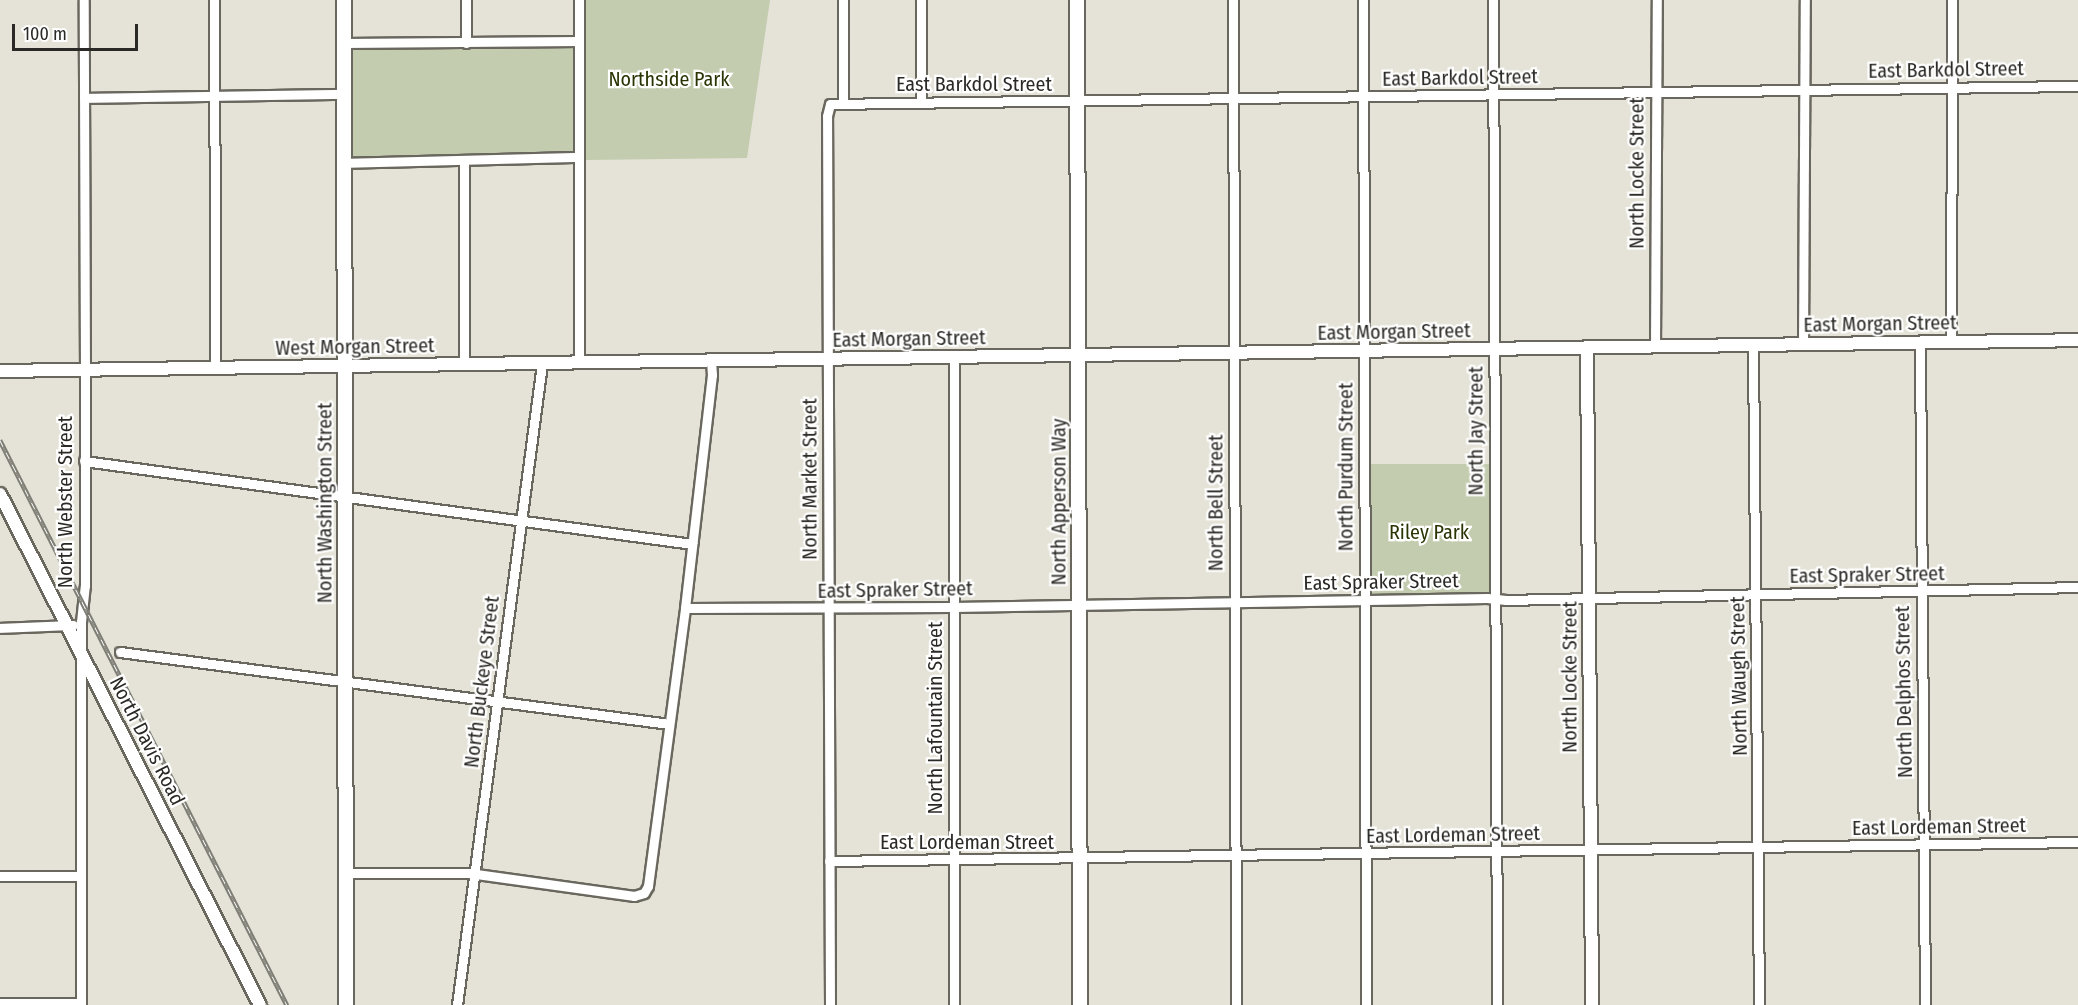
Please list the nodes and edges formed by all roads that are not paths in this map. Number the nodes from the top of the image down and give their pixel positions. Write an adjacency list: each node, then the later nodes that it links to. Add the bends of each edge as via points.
1 (84, 0): 26 (street, North Webster Street)
2 (214, 0): 24 (street)
3 (344, 0): 16 (main road, North Washington Street)
4 (466, 0): 17 (street)
5 (579, 0): 15 (street)
6 (843, 0): 30 (street)
7 (921, 0): 29 (street)
8 (1077, 0): 28 (main road, North Apperson Way)
9 (1233, 0): 27 (street, North Bell Street)
10 (1363, 0): 25 (street, North Purdum Street)
11 (1493, 0): 23 (street, North Jay Street)
12 (1657, 0): 21 (street, North Locke Street)
13 (1804, 0): 20 (street)
14 (1952, 0): 19 (street)
15 (579, 41): 17 (street); 31 (street)
16 (344, 43): 17 (street); 22 (main road, North Washington Street)
17 (466, 43)
18 (2078, 86): 19 (street, East Barkdol Street)
19 (1952, 88): 20 (street, East Barkdol Street); 35 (street)
20 (1804, 89): 21 (street, East Barkdol Street); 37 (street)
21 (1657, 93): 23 (street, East Barkdol Street); 39 (street, North Locke Street)
22 (344, 94): 24 (street); 33 (main road, North Washington Street)
23 (1494, 95): 25 (street, East Barkdol Street); 41 (street, North Jay Street)
24 (214, 96): 26 (street); 52 (street)
25 (1363, 97): 27 (street, East Barkdol Street); 42 (street, North Purdum Street)
26 (84, 98): 54 (street, North Webster Street)
27 (1233, 99): 28 (street, East Barkdol Street); 43 (street, North Bell Street)
28 (1077, 101): 29 (street, East Barkdol Street); 44 (main road, North Apperson Way)
29 (921, 102): 30 (street, East Barkdol Street)
30 (843, 103): 47 (street, North Market Street, via 831,104 827,116)
31 (579, 157): 32 (street); 48 (street)
32 (464, 160): 33 (street); 50 (street)
33 (344, 163): 51 (main road, North Washington Street)
34 (2078, 340): 35 (street, East Morgan Street)
35 (1951, 342): 36 (street, East Morgan Street)
36 (1920, 343): 37 (street, East Morgan Street); 61 (street, North Delphos Street)
37 (1803, 345): 38 (street, East Morgan Street)
38 (1753, 346): 39 (street, East Morgan Street); 62 (street, North Waugh Street)
39 (1655, 347): 40 (street, East Morgan Street)
40 (1587, 348): 41 (street, East Morgan Street); 64 (street, North Locke Street)
41 (1494, 350): 42 (street, East Morgan Street); 63 (street, North Jay Street)
42 (1364, 352): 43 (street, East Morgan Street); 65 (street, North Purdum Street)
43 (1234, 354): 44 (street, East Morgan Street); 66 (street, North Bell Street)
44 (1079, 357): 45 (street, East Morgan Street); 67 (main road, North Apperson Way)
45 (954, 358): 47 (street, East Morgan Street); 68 (street, North Lafountain Street)
46 (711, 360): 47 (street, East Morgan Street); 48 (street, West Morgan Street); 59 (street)
47 (828, 360): 70 (street, North Market Street)
48 (579, 363): 49 (street, West Morgan Street)
49 (542, 364): 50 (street, West Morgan Street); 58 (street, North Buckeye Street)
50 (464, 365): 51 (street, West Morgan Street)
51 (345, 367): 52 (street, West Morgan Street); 57 (main road, North Washington Street)
52 (215, 368): 54 (street, West Morgan Street)
53 (0, 370): 54 (street, West Morgan Street)
54 (86, 370): 55 (street, North Webster Street)
55 (84, 461): 57 (street); 71 (street, North Webster Street, via 85,586)
56 (0, 494): 73 (street, North Davis Road)
57 (345, 497): 58 (street); 76 (main road, North Washington Street)
58 (522, 520): 59 (street); 77 (street, North Buckeye Street)
59 (693, 544): 69 (street)
60 (2078, 587): 61 (street, East Spraker Street)
61 (1921, 592): 62 (street, East Spraker Street); 80 (street, North Delphos Street)
62 (1756, 595): 64 (street, East Spraker Street); 81 (street, North Waugh Street)
63 (1495, 598): 64 (street, East Spraker Street); 65 (street, East Spraker Street); 83 (street, North Jay Street)
64 (1590, 599): 82 (street, North Locke Street)
65 (1364, 600): 66 (street, East Spraker Street); 84 (street, North Purdum Street)
66 (1234, 602): 67 (street, East Spraker Street); 85 (street, North Bell Street)
67 (1078, 605): 68 (street, East Spraker Street); 86 (main road, North Apperson Way)
68 (952, 607): 70 (street, East Spraker Street); 87 (street, North Lafountain Street)
69 (685, 608): 70 (street, East Spraker Street); 78 (street)
70 (828, 608): 88 (street, North Market Street)
71 (81, 622): 73 (street); 75 (street, North Webster Street)
72 (0, 628): 73 (street)
73 (68, 628): 75 (street, North Davis Road)
74 (120, 652): 76 (street)
75 (81, 654): 92 (street, North Webster Street); 95 (street, North Davis Road)
76 (345, 680): 77 (street); 89 (main road, North Washington Street)
77 (498, 700): 78 (street); 90 (street, North Buckeye Street)
78 (669, 724): 90 (street, via 644,893 634,896)
79 (2078, 842): 80 (street, East Lordeman Street)
80 (1924, 846): 81 (street, East Lordeman Street); 106 (street, North Delphos Street)
81 (1756, 849): 82 (street, East Lordeman Street); 105 (street, North Waugh Street)
82 (1590, 851): 83 (street, East Lordeman Street); 104 (street, North Locke Street)
83 (1496, 852): 84 (street, East Lordeman Street); 103 (street, North Jay Street)
84 (1365, 854): 85 (street, East Lordeman Street); 102 (street, North Purdum Street)
85 (1235, 856): 86 (street, East Lordeman Street); 101 (street, North Bell Street)
86 (1079, 859): 87 (street, East Lordeman Street); 100 (main road, North Apperson Way)
87 (953, 860): 88 (street, East Lordeman Street); 99 (street, North Lafountain Street)
88 (829, 861): 98 (street, North Market Street)
89 (346, 873): 90 (street); 96 (main road, North Washington Street)
90 (475, 875): 97 (street, North Buckeye Street)
91 (0, 876): 92 (street)
92 (81, 876): 94 (street, North Webster Street)
93 (0, 1003): 94 (street)
94 (81, 1004)
95 (260, 1005)
96 (346, 1005)
97 (457, 1005)
98 (830, 1005)
99 (954, 1005)
100 (1080, 1005)
101 (1236, 1005)
102 (1366, 1005)
103 (1497, 1005)
104 (1592, 1005)
105 (1759, 1005)
106 (1925, 1005)

